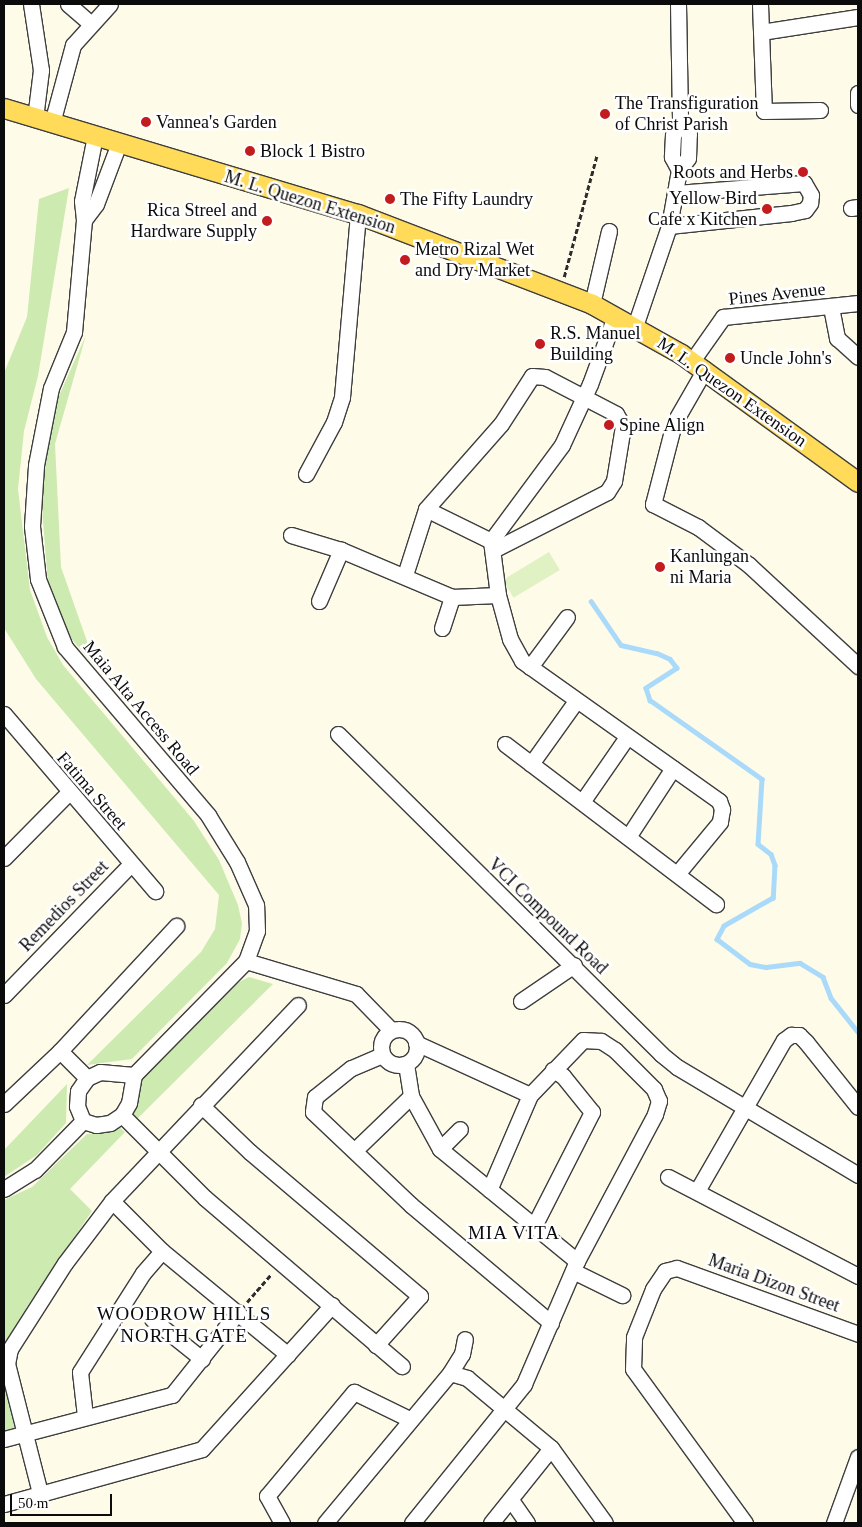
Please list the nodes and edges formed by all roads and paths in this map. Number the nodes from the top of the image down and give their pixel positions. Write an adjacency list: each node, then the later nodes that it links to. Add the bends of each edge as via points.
1 (31, 4): 11 (street, via 41,70)
2 (68, 4): 7 (street)
3 (110, 4): 7 (street)
4 (678, 4): 15 (street, via 680,123 673,135 672,147 672,157 679,170)
5 (760, 4): 8 (street)
6 (858, 17): 8 (street)
7 (91, 24): 11 (street, via 73,45)
8 (761, 32): 10 (street, via 764,107 768,114)
9 (4, 109): 11 (main road, M. L. Quezon Extension)
10 (820, 110)
11 (44, 121): 12 (main road, M. L. Quezon Extension)
12 (95, 136): 13 (main road, M. L. Quezon Extension); 17 (street, Maia Alta Access Road, via 82,201)
13 (119, 144): 16 (main road, M. L. Quezon Extension); 17 (street, Maia Alta Access Road, via 96,204)
14 (597, 155): 20 (path)
15 (676, 193): 18 (street); 18 (street, via 804,183 810,203 805,210 791,213)
16 (358, 214): 22 (main road, M. L. Quezon Extension); 29 (street, via 342,397 334,422)
17 (84, 220): 59 (street, Maia Alta Access Road, via 74,332 51,388 36,465 32,526 38,579 65,647 208,815 237,862 256,905 256,931)
18 (669, 226): 25 (street)
19 (609, 231): 22 (street)
20 (565, 272)
21 (858, 303): 23 (street, Pines Avenue)
22 (592, 304): 24 (main road, M. L. Quezon Extension)
23 (831, 306): 26 (street, via 837,338); 27 (street, Pines Avenue, via 724,317)
24 (615, 316): 25 (main road, M. L. Quezon Extension); 28 (street)
25 (636, 326): 27 (main road, M. L. Quezon Extension)
26 (858, 357)
27 (698, 365): 30 (main road, M. L. Quezon Extension); 41 (street, Pines Avenue, via 674,423 653,504 698,527 749,566)
28 (585, 396): 31 (street, via 545,376 532,376 501,424); 33 (street, via 562,445); 33 (street, via 616,414 623,426 611,487 597,499)
29 (306, 474)
30 (858, 482)
31 (426, 509): 33 (street); 35 (street)
32 (291, 535): 34 (street)
33 (492, 545): 36 (street)
34 (342, 550): 35 (street); 38 (street)
35 (405, 575): 37 (street)
36 (498, 596): 37 (street); 42 (street, via 516,652)
37 (452, 597): 40 (street)
38 (319, 600)
39 (567, 617): 42 (street)
40 (442, 628)
41 (858, 666)
42 (530, 667): 43 (street)
43 (576, 701): 46 (street); 48 (street)
44 (5, 718): 50 (street, Fatima Street)
45 (338, 734): 60 (street, VCI Compound Road, via 382,781)
46 (627, 738): 49 (street); 51 (street)
47 (505, 744): 48 (street)
48 (531, 764): 51 (street)
49 (673, 768): 52 (street); 55 (street, via 713,794 722,809 720,822)
50 (68, 793): 53 (street); 54 (street, Fatima Street)
51 (582, 802): 52 (street)
52 (628, 837): 55 (street)
53 (4, 858)
54 (131, 864): 56 (street, Fatima Street); 61 (street, Remedios Street)
55 (677, 874): 57 (street)
56 (155, 891)
57 (716, 904)
58 (176, 926): 66 (street)
59 (246, 960): 64 (street, via 356,994); 71 (street, Maia Alta Access Road)
60 (574, 965): 62 (street); 76 (street, VCI Compound Road, via 661,1054)
61 (4, 995)
62 (521, 1001)
63 (298, 1005): 75 (street)
64 (391, 1030): 65 (street, via 405,1030); 67 (street, via 381,1041)
65 (416, 1043): 68 (street, via 416,1054); 72 (street)
66 (60, 1051): 70 (street); 74 (street)
67 (382, 1055): 68 (street, via 392,1065); 83 (street, via 351,1068 315,1097 312,1104 313,1112)
68 (406, 1064): 73 (street)
69 (553, 1070): 72 (street); 90 (street, via 563,1076 592,1112); 93 (street, via 584,1040 601,1042 615,1050 654,1090 659,1101)
70 (83, 1074): 71 (street); 79 (street, via 77,1106)
71 (134, 1075): 78 (street, via 129,1103)
72 (530, 1094): 87 (street)
73 (411, 1096): 81 (street); 83 (street)
74 (4, 1104)
75 (201, 1105): 82 (street); 102 (street, via 250,1152 420,1296)
76 (746, 1107): 77 (street, via 784,1040 799,1035); 84 (street, VCI Compound Road); 88 (street)
77 (858, 1107)
78 (122, 1115): 79 (street, via 110,1123 96,1125); 82 (street)
79 (83, 1121): 86 (street, via 35,1170)
80 (460, 1129): 81 (street)
81 (440, 1149): 87 (street)
82 (157, 1150): 89 (street); 92 (street, via 205,1198)
83 (355, 1150): 99 (street, via 411,1205)
84 (858, 1174)
85 (668, 1177): 88 (street)
86 (4, 1189)
87 (489, 1190): 90 (street)
88 (697, 1191): 94 (street)
89 (112, 1201): 91 (street); 110 (street, via 65,1264 10,1349 8,1364)
90 (534, 1226): 93 (street)
91 (162, 1251): 97 (street); 108 (street, via 142,1273 80,1372)
92 (281, 1263): 96 (street); 97 (path)
93 (575, 1266): 95 (street); 99 (street)
94 (858, 1276)
95 (622, 1295)
96 (332, 1305): 102 (street); 103 (street)
97 (238, 1312): 103 (street); 104 (street)
98 (152, 1320): 104 (street)
99 (551, 1323): 107 (street, via 524,1384)
100 (858, 1334): 123 (street, Maria Dizon Street, via 677,1268 665,1272 653,1289 634,1337 633,1369)
101 (465, 1339): 106 (street, via 462,1354)
102 (376, 1345): 105 (street)
103 (288, 1355): 114 (street, via 202,1449)
104 (202, 1359): 108 (street, via 172,1394)
105 (402, 1366)
106 (450, 1374): 107 (street, via 467,1378); 109 (street)
107 (505, 1410): 112 (street); 119 (street)
108 (85, 1416): 110 (street)
109 (409, 1419): 117 (street, via 354,1392 267,1496); 118 (street)
110 (23, 1434): 111 (street); 114 (street)
111 (4, 1439)
112 (551, 1448): 115 (street); 122 (street)
113 (858, 1457): 124 (street)
114 (40, 1493): 116 (street)
115 (510, 1500): 120 (street); 121 (street)
116 (4, 1504)
117 (282, 1523)
118 (324, 1523)
119 (412, 1523)
120 (491, 1523)
121 (527, 1523)
122 (605, 1523)
123 (746, 1523)
124 (834, 1523)

